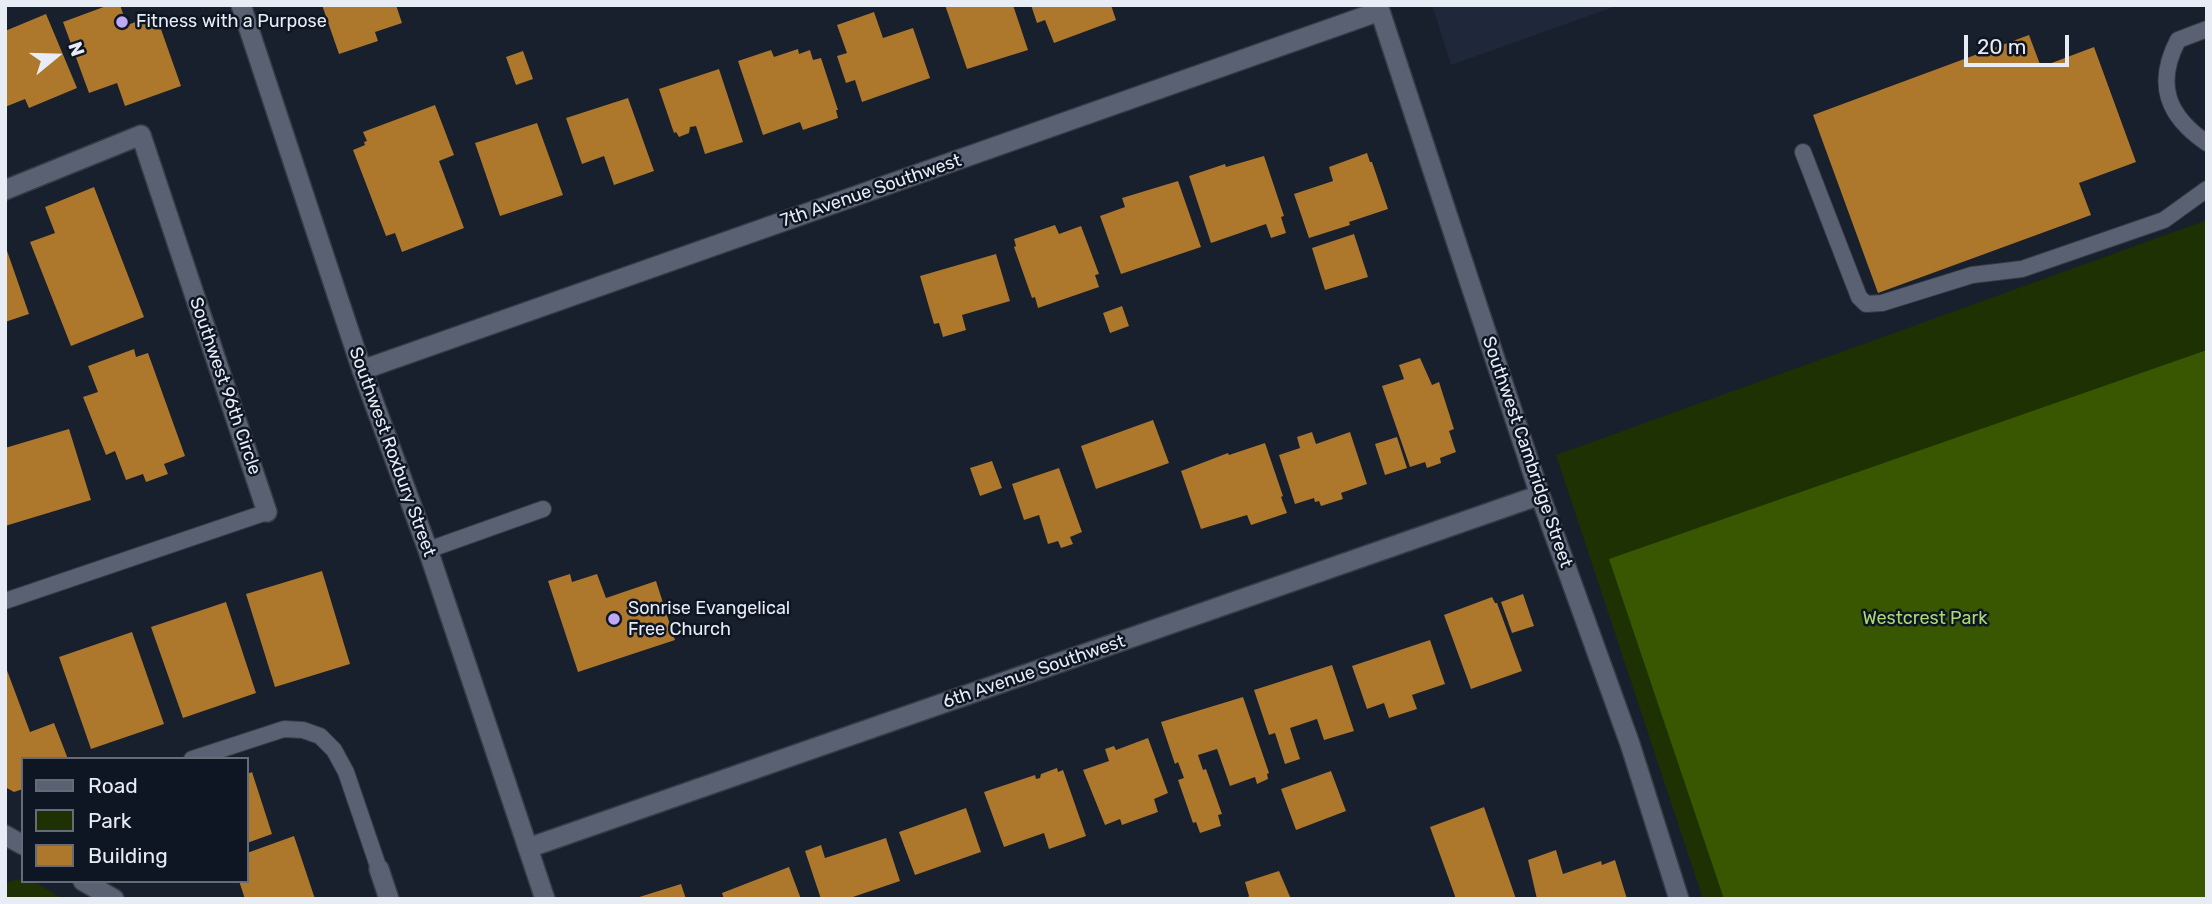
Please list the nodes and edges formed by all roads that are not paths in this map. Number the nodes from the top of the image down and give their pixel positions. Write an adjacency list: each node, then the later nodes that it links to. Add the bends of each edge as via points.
1 (241, 5): 8 (street, Southwest Roxbury Street)
2 (1379, 8): 8 (street, 7th Avenue Southwest); 9 (street, Southwest Cambridge Street)
3 (2207, 29): 4 (lane, via 2178,40 2168,62 2165,86 2176,116)
4 (2207, 143)
5 (1803, 152): 6 (lane, via 1859,298 1866,304 1972,275 2022,269 2164,220)
6 (2207, 189)
7 (5, 190): 11 (street, Southwest 96th Circle, via 141,135)
8 (362, 370): 12 (street, Southwest Roxbury Street)
9 (1540, 495): 17 (street, 6th Avenue Southwest); 23 (street, Southwest Cambridge Street, via 1630,744)
10 (543, 509): 12 (lane)
11 (267, 512): 13 (lane, Southwest 96th Circle)
12 (428, 550): 17 (street, Southwest Roxbury Street)
13 (5, 601)
14 (198, 757): 18 (lane, via 284,729 320,736 346,772)
15 (5, 835): 16 (street)
16 (21, 844)
17 (528, 848): 22 (street, Southwest Roxbury Street)
18 (379, 869): 21 (street)
19 (86, 883): 20 (street)
20 (114, 899)
21 (389, 899)
22 (545, 899)
23 (1679, 899)

